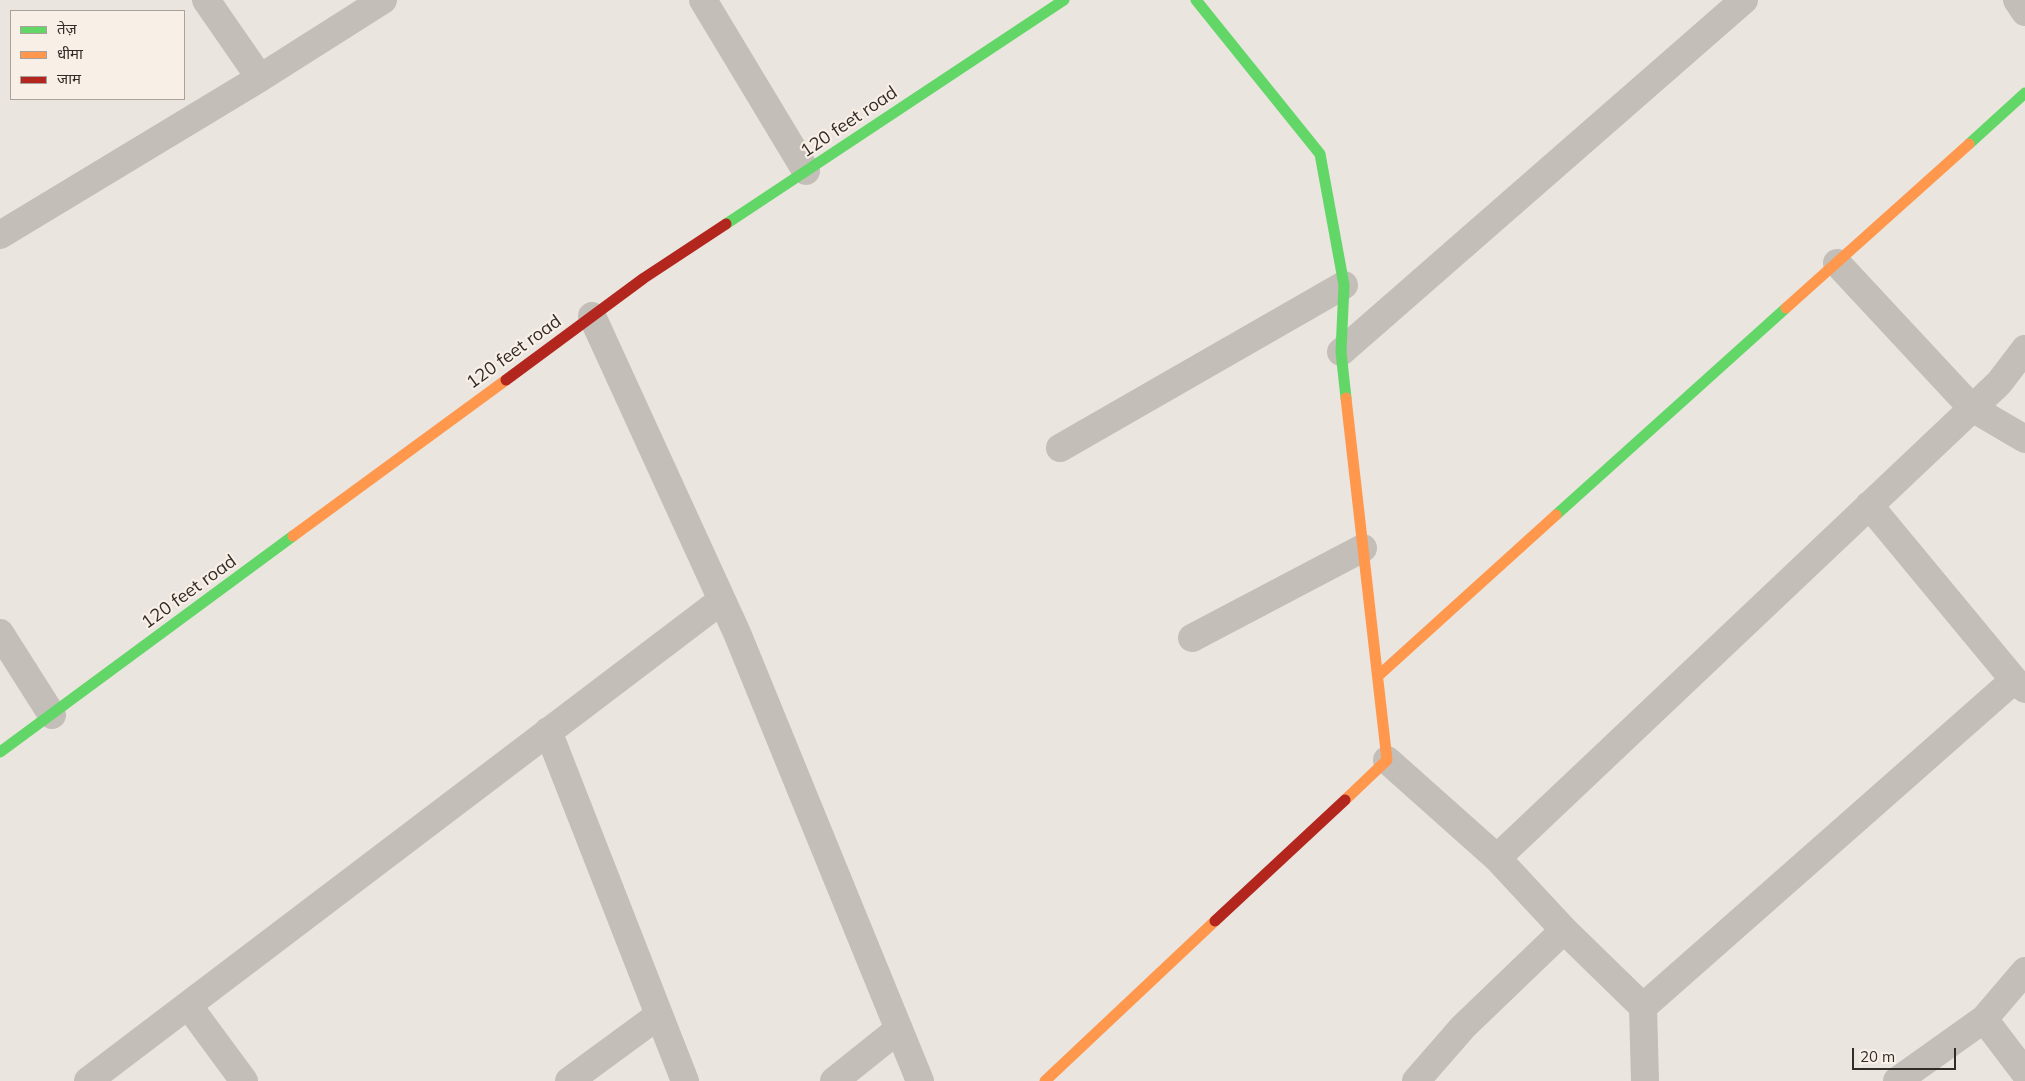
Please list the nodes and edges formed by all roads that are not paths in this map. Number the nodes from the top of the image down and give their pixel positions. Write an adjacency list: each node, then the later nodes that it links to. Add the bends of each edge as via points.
1 (206, 0): 9 (street)
2 (383, 0): 9 (street)
3 (703, 0): 11 (street)
4 (1064, 0): 11 (street, 120 feet road)
5 (1196, 0): 14 (street, via 1320,154)
6 (1744, 0): 17 (street)
7 (2017, 0): 8 (street)
8 (2025, 12)
9 (260, 78): 12 (street)
10 (2025, 93): 13 (street)
11 (806, 171): 15 (street, 120 feet road)
12 (0, 234)
13 (1837, 262): 18 (street); 26 (street)
14 (1344, 285): 17 (street); 20 (street)
15 (592, 316): 23 (street); 28 (street, 120 feet road)
16 (2025, 349): 18 (street, via 1999,383)
17 (1341, 352): 22 (street)
18 (1972, 408): 19 (street); 21 (street)
19 (2025, 439)
20 (1060, 448)
21 (1869, 505): 27 (street); 32 (street)
22 (1363, 548): 25 (street); 26 (street)
23 (722, 600): 29 (street); 39 (street)
24 (0, 633): 28 (street)
25 (1192, 638)
26 (1378, 676): 31 (street)
27 (2020, 685): 36 (street)
28 (52, 715): 30 (street, 120 feet road)
29 (548, 732): 35 (street); 37 (street)
30 (0, 752)
31 (1387, 760): 32 (street); 47 (street)
32 (1497, 858): 33 (street)
33 (1564, 930): 36 (street); 48 (street, via 1464,1027)
34 (2025, 972): 38 (street)
35 (188, 1005): 41 (street); 42 (street)
36 (1643, 1007): 49 (street)
37 (659, 1015): 43 (street); 44 (street)
38 (1984, 1020): 40 (street); 50 (street)
39 (899, 1029): 45 (street); 46 (street)
40 (2025, 1074)
41 (88, 1081)
42 (244, 1081)
43 (569, 1081)
44 (685, 1081)
45 (834, 1081)
46 (920, 1081)
47 (1045, 1081)
48 (1416, 1081)
49 (1645, 1081)
50 (1897, 1081)

